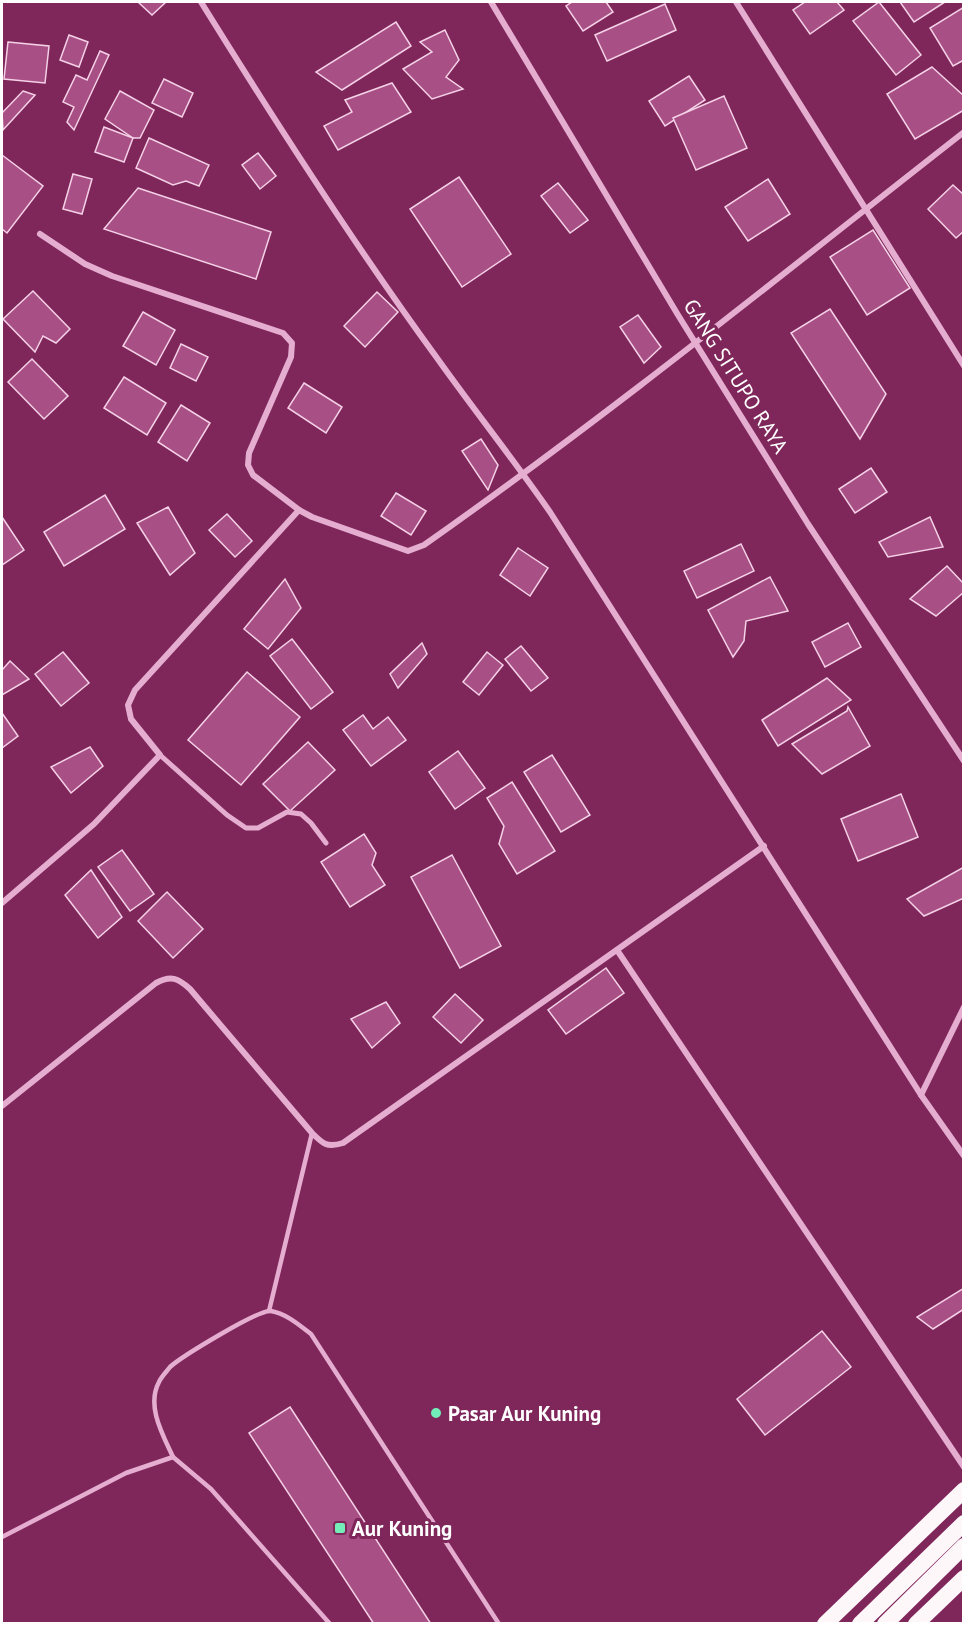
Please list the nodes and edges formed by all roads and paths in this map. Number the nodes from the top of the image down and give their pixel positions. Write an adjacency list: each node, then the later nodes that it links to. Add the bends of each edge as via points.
1 (201, 2): 9 (street, via 294,150 436,357)
2 (491, 2): 7 (street, GANG SITUPO RAYA)
3 (736, 2): 5 (street)
4 (963, 132): 5 (street)
5 (865, 209): 7 (street); 8 (street)
6 (40, 234): 10 (street, via 85,264 112,276 283,333 292,343 291,357 249,453 248,465 253,475)
7 (696, 344): 9 (street); 12 (street, GANG SITUPO RAYA)
8 (963, 366)
9 (524, 475): 10 (street, via 424,545 408,551); 14 (street)
10 (299, 510): 11 (street, via 135,690 128,705 131,720)
11 (160, 755): 13 (street, via 246,828 258,828 287,812 301,814); 15 (street, via 94,824)
12 (963, 761)
13 (326, 843)
14 (764, 846): 16 (street); 18 (street)
15 (2, 903)
16 (617, 950): 20 (street, via 343,1143 322,1143); 24 (street)
17 (963, 1007): 18 (street)
18 (921, 1095): 21 (street)
19 (2, 1106): 20 (street, via 166,978 180,980 190,989)
20 (312, 1133): 22 (lane)
21 (963, 1156)
22 (269, 1311): 23 (lane, via 248,1318 171,1366 158,1383 154,1405); 31 (lane, via 290,1318 311,1334)
23 (173, 1457): 27 (lane, via 126,1473); 30 (lane, via 211,1489)
24 (963, 1467)
25 (963, 1490): 32 (highway)
26 (963, 1523): 33 (highway)
27 (2, 1537)
28 (963, 1546): 34 (highway)
29 (963, 1578): 35 (highway)
30 (330, 1623)
31 (499, 1623)
32 (825, 1623)
33 (860, 1623)
34 (885, 1623)
35 (916, 1623)

